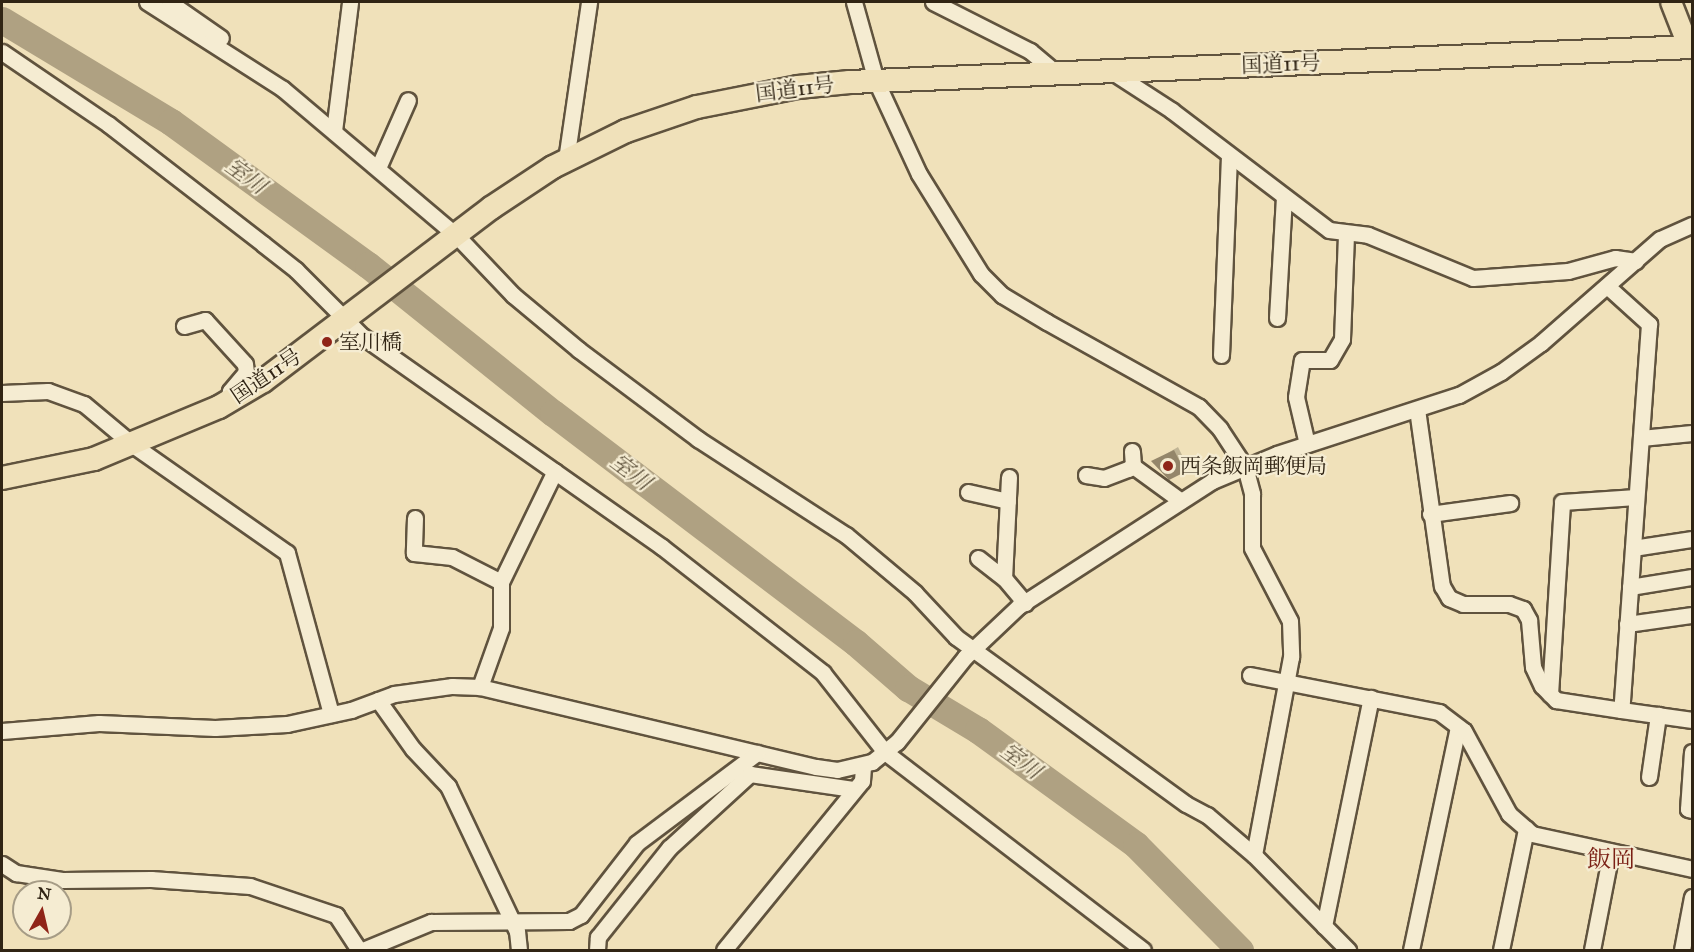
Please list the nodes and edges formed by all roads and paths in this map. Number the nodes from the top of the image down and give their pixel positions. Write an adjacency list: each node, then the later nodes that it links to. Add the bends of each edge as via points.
1 (147, 2): 14 (street)
2 (169, 2): 14 (street, via 309,98)
3 (350, 2): 14 (street)
4 (588, 2): 16 (street)
5 (854, 2): 12 (street)
6 (933, 2): 11 (street, via 1030,51)
7 (1671, 2): 8 (main road)
8 (1691, 47): 10 (highway, 国道11号)
9 (2, 52): 25 (street, via 108,124 271,250)
10 (1111, 71): 11 (highway, 国道11号); 15 (street)
11 (1057, 74): 12 (highway, 国道11号)
12 (876, 81): 16 (highway, 国道11号, via 798,87 697,107 626,131); 35 (street, via 919,174 981,274 1002,295 1199,407 1220,429)
13 (408, 100): 17 (street)
14 (335, 126): 17 (street)
15 (1229, 154): 18 (street); 27 (street)
16 (566, 160): 21 (highway, 国道11号)
17 (378, 168): 21 (street)
18 (1284, 196): 20 (street, via 1329,230); 24 (street)
19 (1692, 225): 22 (street, via 1660,239)
20 (1346, 233): 22 (street, via 1378,238 1473,278 1568,271 1615,258); 33 (street, via 1342,339 1330,360 1302,360 1296,397)
21 (454, 237): 25 (highway, 国道11号); 57 (street, via 513,295 579,350 698,439 846,535 915,593)
22 (1636, 261): 23 (street)
23 (1607, 286): 30 (street, via 1501,372 1459,395); 32 (street, via 1649,324)
24 (1277, 318)
25 (347, 319): 29 (highway, 国道11号, via 263,381); 36 (street)
26 (184, 326): 29 (street, via 205,320 245,364 246,372 230,391)
27 (1221, 355)
28 (2, 393): 34 (street, via 64,394 84,404)
29 (227, 402): 34 (highway, 国道11号)
30 (1417, 409): 33 (street); 45 (street)
31 (1692, 433): 32 (street)
32 (1641, 438): 41 (street)
33 (1307, 444): 35 (street)
34 (133, 445): 39 (highway, 国道11号, via 93,459); 65 (street, via 287,553)
35 (1245, 467): 43 (street); 59 (street, via 1252,494 1252,548 1290,621 1291,657)
36 (555, 471): 52 (street); 70 (street, via 823,673)
37 (1086, 475): 43 (street, via 1104,478 1132,458)
38 (1009, 477): 42 (street)
39 (2, 478)
40 (968, 492): 42 (street)
41 (1636, 497): 48 (street); 61 (street, via 1562,502)
42 (1008, 501): 51 (street)
43 (1181, 501): 54 (street)
44 (1510, 503): 45 (street)
45 (1430, 514): 61 (street, via 1442,586 1449,598 1463,604 1509,604 1523,609 1529,620 1533,667)
46 (415, 518): 52 (street, via 414,553 452,558)
47 (1692, 539): 48 (street)
48 (1633, 548): 53 (street)
49 (978, 558): 51 (street)
50 (1692, 577): 53 (street)
51 (1004, 578): 54 (street)
52 (501, 582): 60 (street, via 501,628)
53 (1630, 587): 56 (street)
54 (1025, 603): 57 (street)
55 (1692, 615): 56 (street)
56 (1627, 624): 64 (street)
57 (970, 653): 70 (street); 79 (street, via 1207,815)
58 (1250, 675): 59 (street)
59 (1286, 681): 62 (street); 79 (street)
60 (480, 687): 63 (street, via 452,686); 72 (street)
61 (1550, 694): 64 (street, via 1556,700)
62 (1371, 698): 68 (street, via 1439,712); 84 (street)
63 (378, 700): 65 (street); 83 (street, via 413,749 448,786)
64 (1621, 710): 66 (street)
65 (331, 714): 69 (street, via 287,724 215,728 99,723)
66 (1658, 715): 67 (street); 74 (street)
67 (1692, 720)
68 (1458, 727): 77 (street, via 1509,814); 91 (street)
69 (2, 731)
70 (891, 747): 73 (street); 89 (street)
71 (1692, 752): 76 (street, via 1688,809)
72 (758, 753): 73 (street, via 837,770); 83 (street, via 637,843 581,915 569,921)
73 (863, 765): 75 (street, via 862,781)
74 (1649, 777)
75 (853, 789): 87 (street, via 750,774 669,848 598,937); 88 (street)
76 (1692, 810)
77 (1526, 829): 78 (street); 92 (street)
78 (1611, 852): 81 (street); 93 (street)
79 (1254, 855): 84 (street)
80 (2, 864): 85 (street, via 16,873 63,880 151,879 250,886 336,915)
81 (1692, 869)
82 (1692, 897): 94 (street)
83 (512, 921): 85 (street, via 431,922); 86 (street)
84 (1324, 926): 90 (street)
85 (361, 951)
86 (519, 951)
87 (597, 951)
88 (724, 951)
89 (1143, 951)
90 (1348, 951)
91 (1411, 951)
92 (1502, 951)
93 (1592, 951)
94 (1682, 951)

